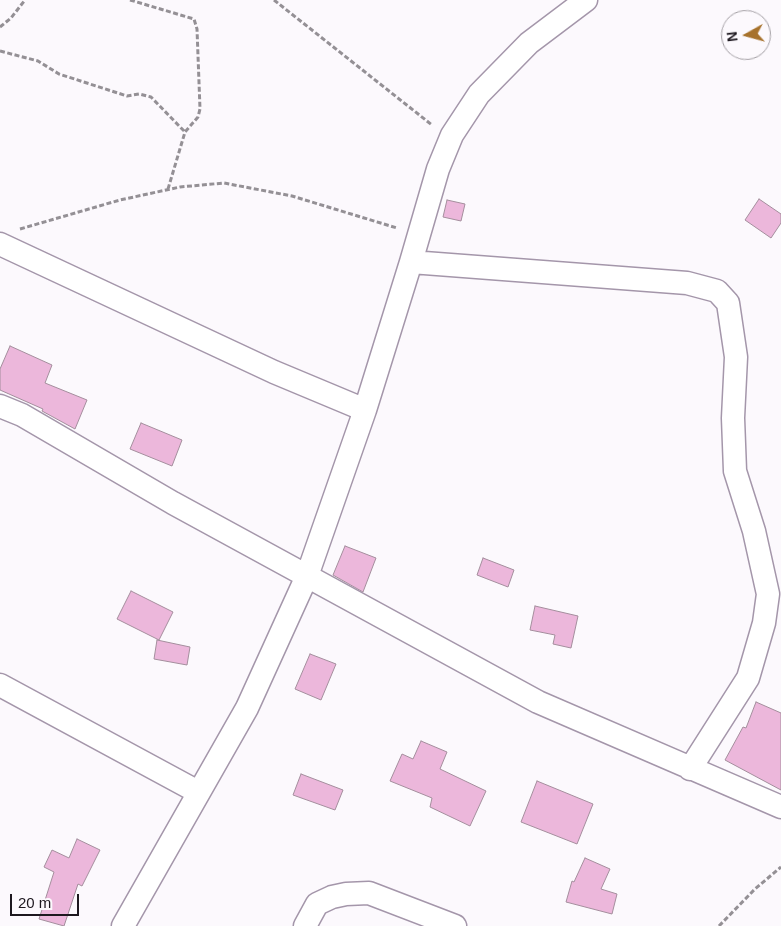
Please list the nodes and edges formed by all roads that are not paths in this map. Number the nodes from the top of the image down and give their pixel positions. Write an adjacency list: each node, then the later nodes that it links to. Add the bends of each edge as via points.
1 (586, 0): 3 (street, via 529,43 479,94 450,140 438,169)
2 (0, 244): 5 (street, via 274,372)
3 (411, 262): 5 (street); 8 (street, via 687,283 717,291 728,303 736,358 734,471 754,531 768,594 764,623 748,678)
4 (0, 406): 6 (street, via 22,415)
5 (365, 410): 6 (street)
6 (307, 576): 8 (street, via 538,702); 9 (street, via 247,708)
7 (0, 685): 9 (street)
8 (690, 769): 10 (street)
9 (198, 792): 11 (street)
10 (781, 807)
11 (123, 926)
12 (305, 926): 13 (street, via 317,904 346,894 369,893)
13 (455, 926)

